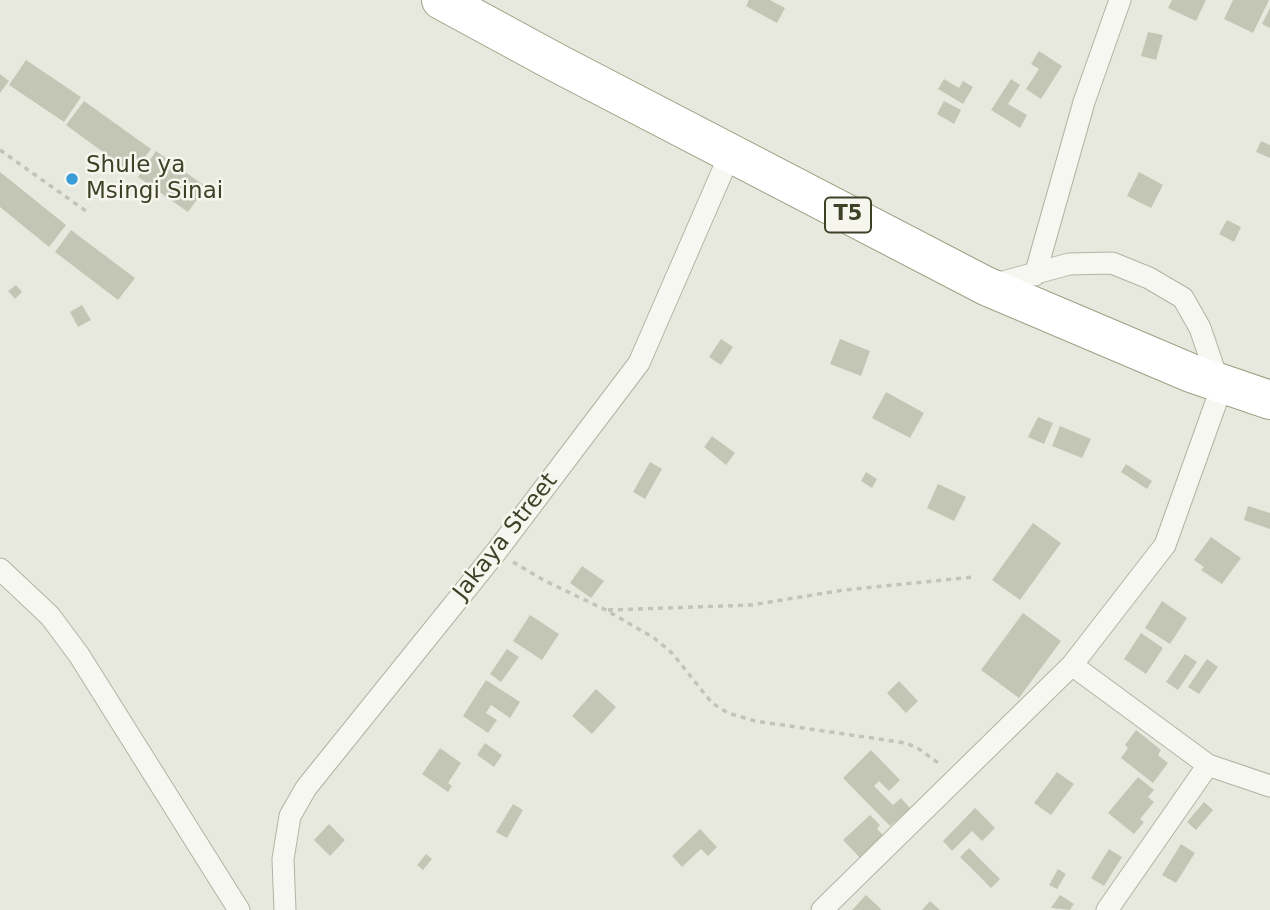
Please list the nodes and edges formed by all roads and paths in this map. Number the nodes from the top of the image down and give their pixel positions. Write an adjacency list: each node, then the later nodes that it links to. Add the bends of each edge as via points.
1 (441, 0): 4 (highway, T5)
2 (1120, 0): 6 (street, via 1084,102)
3 (0, 150): 5 (path)
4 (730, 154): 7 (highway, T5); 10 (street, Jakaya Street, via 639,363)
5 (86, 211)
6 (1035, 275): 7 (street); 8 (street, via 1069,264 1112,263 1183,298 1200,328 1214,369)
7 (986, 286): 8 (highway, T5)
8 (1207, 378): 9 (highway, T5); 14 (street, via 1166,545)
9 (1270, 400)
10 (496, 552): 13 (path); 19 (street, Jakaya Street, via 306,788 290,816 286,838)
11 (0, 569): 18 (street, via 50,616 79,655)
12 (973, 577): 13 (path, via 751,605)
13 (606, 610): 16 (path, via 672,653 712,703 728,713 754,721 906,743)
14 (1072, 665): 15 (street); 16 (street)
15 (1208, 765): 17 (street); 21 (street)
16 (956, 778): 20 (street)
17 (1270, 786)
18 (239, 910)
19 (285, 910)
20 (822, 910)
21 (1107, 910)

